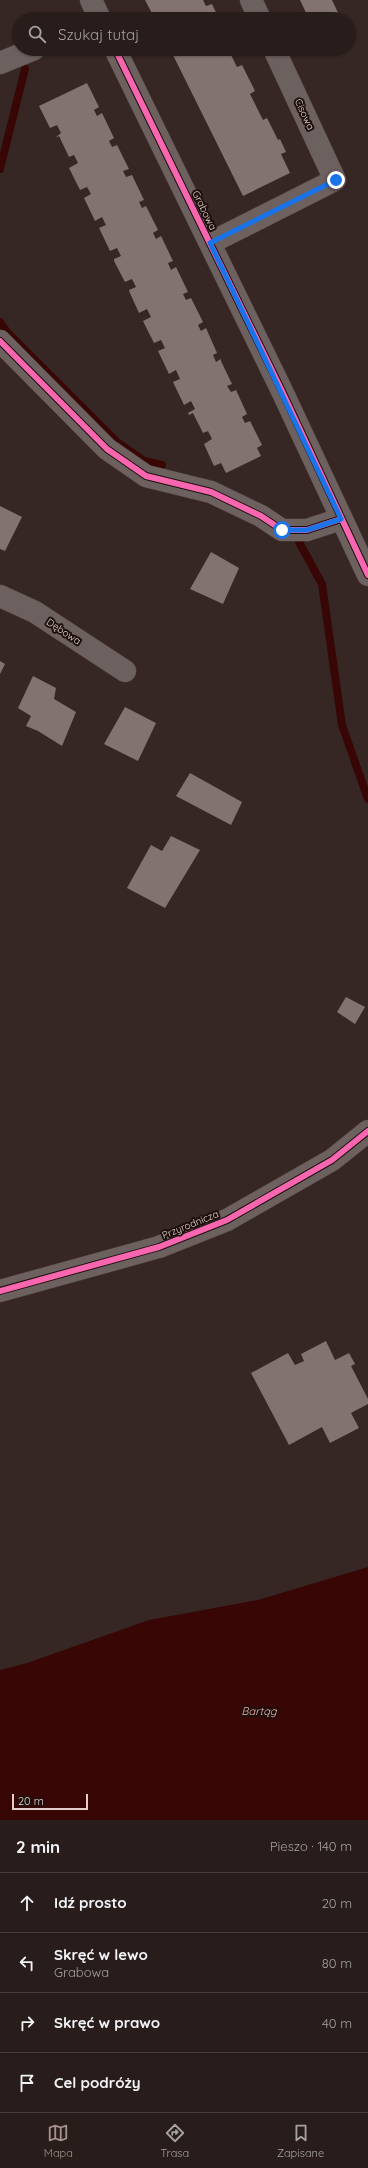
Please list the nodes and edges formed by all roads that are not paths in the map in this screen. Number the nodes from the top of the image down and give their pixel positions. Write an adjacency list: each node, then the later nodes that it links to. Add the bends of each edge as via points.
1 (90, 0): 3 (street)
2 (251, 0): 4 (street)
3 (96, 12)
4 (257, 12)
5 (17, 56): 8 (street)
6 (117, 56): 9 (street, Grabowa)
7 (277, 56): 9 (street, Cisowa, via 336,180)
8 (0, 63)
9 (210, 243): 11 (street, Grabowa)
10 (0, 341): 11 (street, via 107,449 146,476 211,492 261,516 282,530 307,530)
11 (341, 519): 12 (street, Grabowa)
12 (368, 575)
13 (0, 596): 14 (street, Dębowa, via 35,612)
14 (125, 671)
15 (368, 1131): 16 (street, Przyrodnicza, via 332,1160 227,1220 160,1247)
16 (0, 1291)

